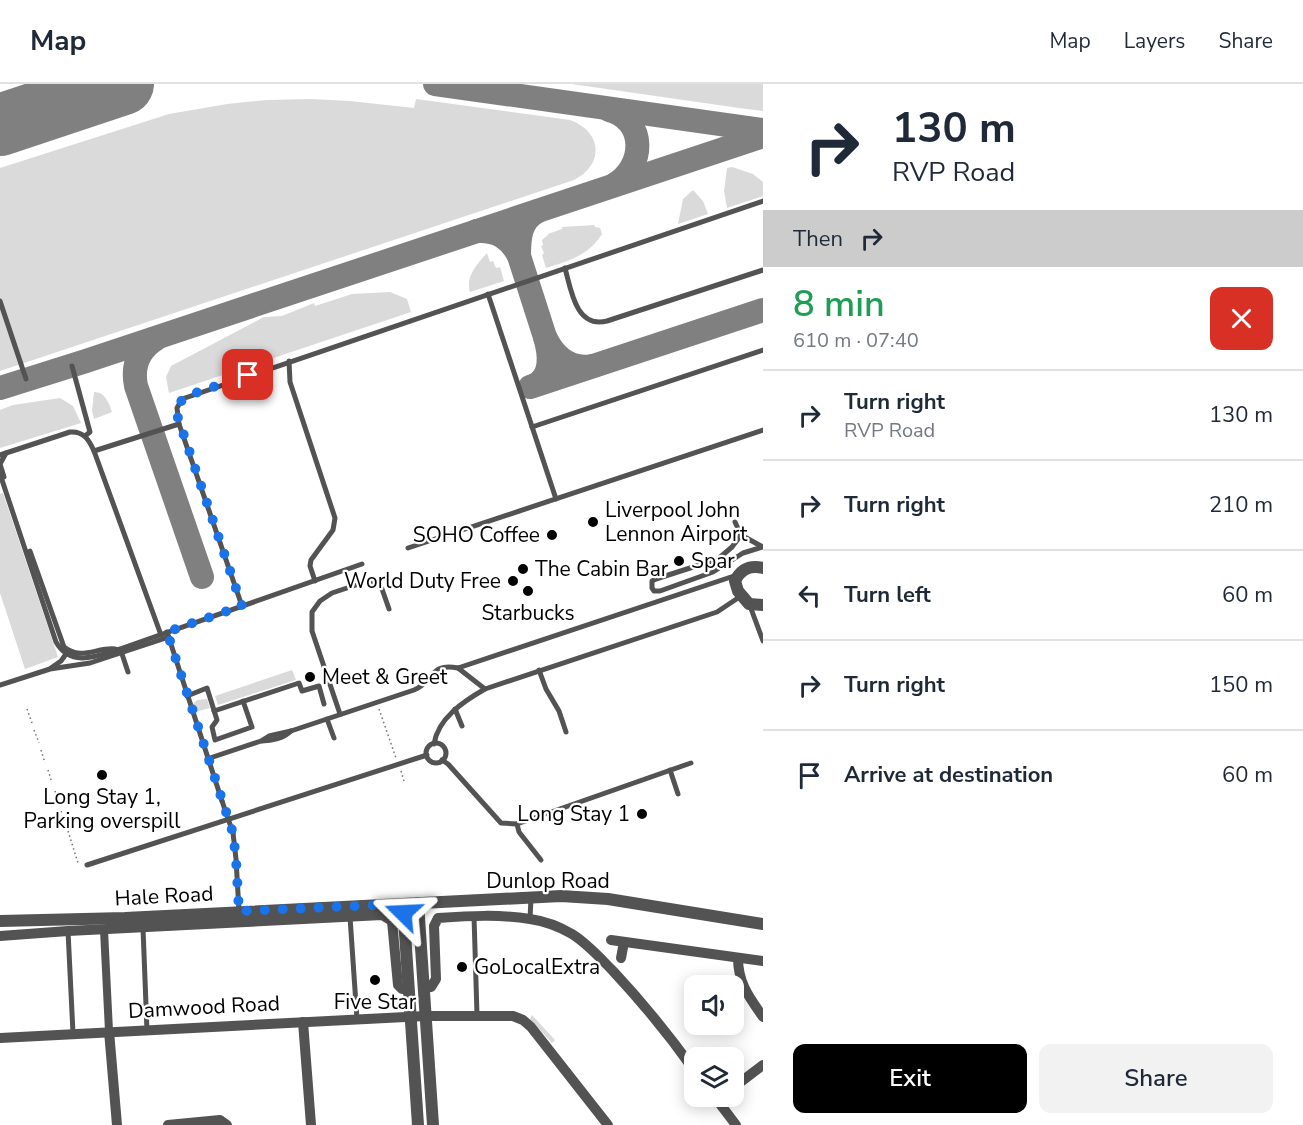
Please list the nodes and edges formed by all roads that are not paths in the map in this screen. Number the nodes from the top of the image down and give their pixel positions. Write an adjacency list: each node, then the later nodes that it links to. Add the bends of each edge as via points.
1 (763, 201): 2 (lane)
2 (565, 268): 3 (lane, via 578,311 597,323); 4 (lane)
3 (763, 270)
4 (488, 294): 7 (lane); 11 (lane)
5 (0, 302): 9 (lane)
6 (763, 350): 11 (lane)
7 (289, 361): 10 (lane, via 187,396 177,408); 26 (lane, via 290,382 335,518 333,530 311,560)
8 (72, 366): 13 (lane, via 90,432)
9 (26, 379)
10 (178, 423): 14 (lane); 29 (lane)
11 (532, 427): 18 (lane)
12 (763, 430): 18 (lane)
13 (85, 436): 14 (lane); 15 (lane, via 70,432)
14 (94, 451): 31 (lane)
15 (3, 454): 17 (lane, via 0,464)
16 (0, 474): 17 (lane)
17 (4, 489): 34 (lane, via 64,647 80,654 105,648); 35 (lane, via 56,642)
18 (556, 499): 22 (lane)
19 (735, 522): 20 (lane)
20 (741, 534): 21 (lane); 21 (lane, via 718,559 656,579 652,588 660,591 713,572 743,553)
21 (763, 547)
22 (408, 548)
23 (362, 564): 26 (lane)
24 (763, 568): 25 (street, via 749,567)
25 (738, 575): 27 (street, via 735,586); 37 (lane)
26 (315, 580): 29 (lane)
27 (745, 600): 28 (street); 33 (lane); 38 (lane)
28 (763, 605)
29 (242, 606): 32 (lane)
30 (389, 609): 47 (lane, via 382,589 371,580 332,593 312,612 312,631)
31 (161, 635): 32 (lane); 34 (lane)
32 (168, 635): 34 (lane); 42 (lane)
33 (763, 641)
34 (121, 651): 35 (lane, via 86,659); 36 (lane, via 90,663); 39 (lane)
35 (66, 654): 36 (lane)
36 (50, 669): 40 (lane)
37 (458, 669): 41 (lane); 47 (lane, via 439,668 414,690)
38 (539, 670): 41 (lane); 50 (lane)
39 (128, 672)
40 (0, 685)
41 (484, 689): 45 (lane)
42 (187, 696): 46 (lane, via 207,688); 54 (lane)
43 (243, 701): 44 (lane, via 299,683 302,692 319,686); 46 (lane); 46 (lane, via 252,727 215,740)
44 (324, 704)
45 (455, 709): 49 (lane); 52 (lane)
46 (214, 711)
47 (340, 714): 48 (lane)
48 (327, 718): 51 (lane); 54 (lane, via 276,739)
49 (462, 726)
50 (566, 732)
51 (334, 738)
52 (434, 744): 53 (lane); 55 (lane, via 445,749)
53 (427, 755): 55 (lane, via 433,762); 61 (lane)
54 (207, 759): 65 (lane, bridge, via 233,833)
55 (442, 760): 59 (lane, via 501,823)
56 (691, 763): 57 (lane)
57 (670, 770): 58 (lane); 59 (lane)
58 (678, 794)
59 (517, 824): 60 (lane)
60 (541, 860)
61 (87, 865)
62 (531, 898): 63 (street, Dunlop Road); 68 (lane); 70 (street, Dunlop Road, via 608,899)
63 (418, 903): 64 (street, Dunlop Road); 80 (street)
64 (403, 904): 66 (street, Hale Road); 81 (street)
65 (239, 911): 66 (street, Hale Road); 69 (street, Hale Road)
66 (350, 911): 71 (street); 81 (street, via 382,915 392,921 396,980 402,989); 86 (lane)
67 (474, 916): 68 (street); 80 (street, via 435,921 436,979 431,987); 83 (lane)
68 (530, 919): 92 (street, via 571,933 589,946)
69 (0, 921)
70 (763, 924)
71 (143, 927): 72 (street); 89 (lane)
72 (104, 930): 73 (street); 88 (street)
73 (68, 931): 74 (street); 90 (lane)
74 (0, 936)
75 (611, 940): 76 (street)
76 (624, 942): 77 (street); 78 (street)
77 (621, 958)
78 (738, 958): 79 (street); 85 (street, via 746,994)
79 (763, 961)
80 (423, 988): 82 (street)
81 (409, 989): 84 (street)
82 (425, 1016): 83 (street, Damwood Road); 84 (street, Damwood Road); 101 (street)
83 (477, 1016): 102 (street, Damwood Road, via 523,1020)
84 (411, 1017): 86 (street, Damwood Road); 100 (street)
85 (763, 1017)
86 (357, 1019): 87 (street, Damwood Road)
87 (303, 1022): 89 (street, Damwood Road); 99 (street)
88 (109, 1031): 89 (street, Damwood Road); 90 (street, Damwood Road); 96 (street)
89 (147, 1031)
90 (73, 1034): 91 (street, Damwood Road)
91 (0, 1038)
92 (684, 1056)
93 (763, 1065): 94 (street)
94 (744, 1079)
95 (724, 1107): 103 (street)
96 (117, 1125)
97 (168, 1125): 98 (street, via 220,1120)
98 (227, 1125)
99 (311, 1125)
100 (418, 1125)
101 (433, 1125)
102 (608, 1125)
103 (736, 1125)

